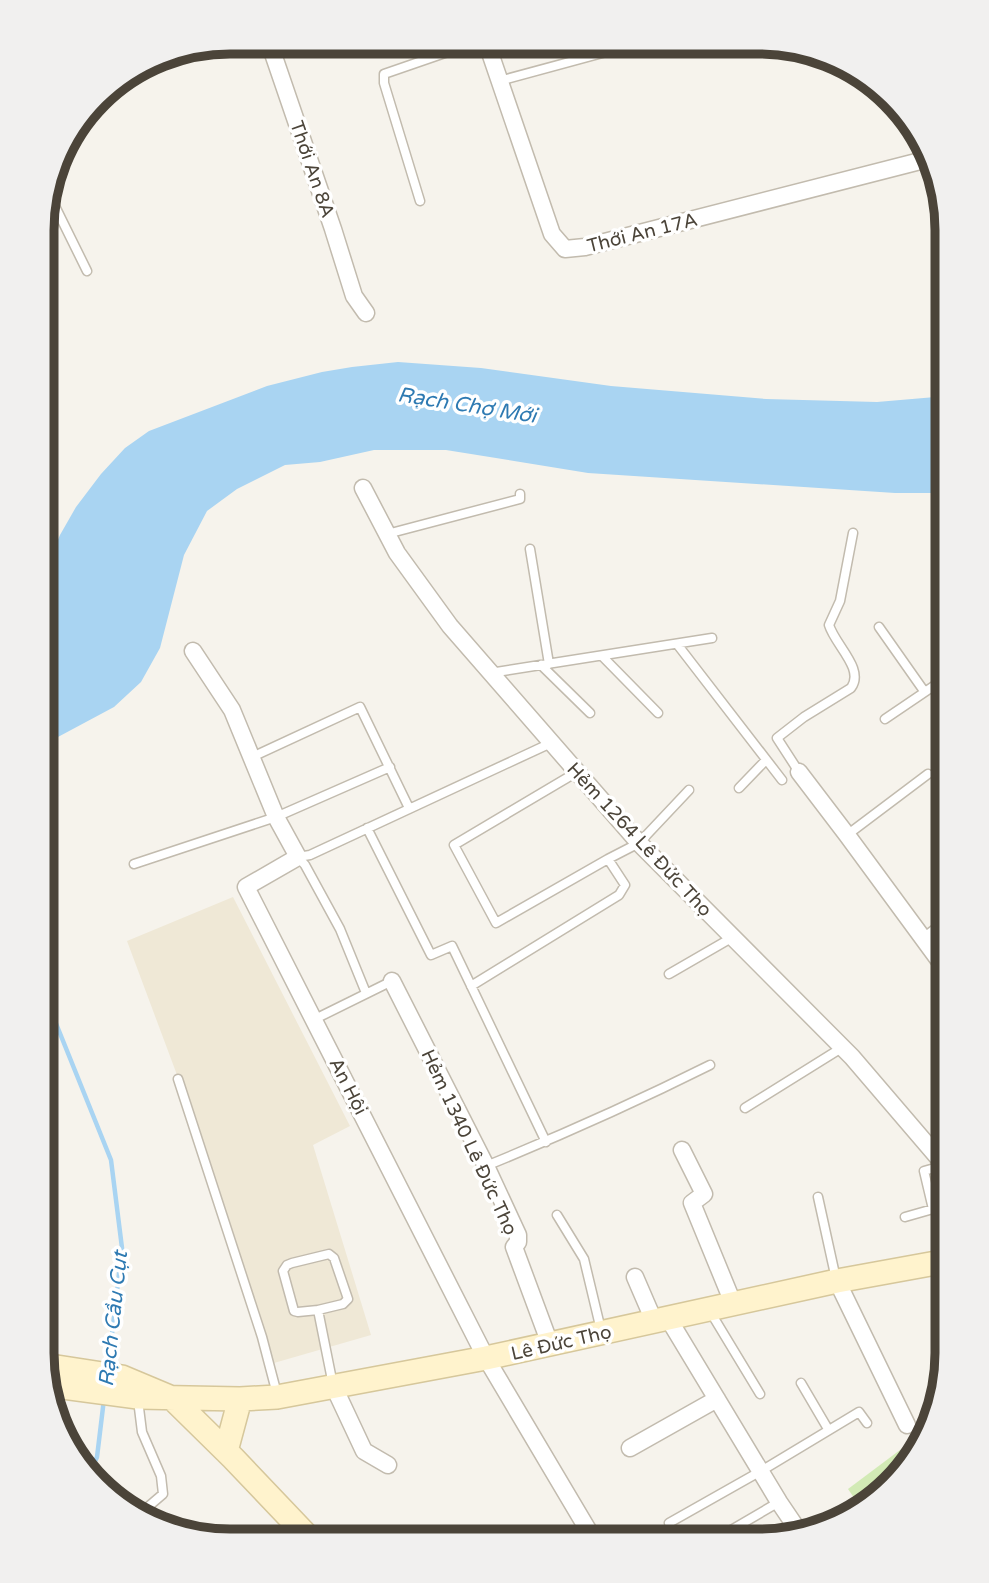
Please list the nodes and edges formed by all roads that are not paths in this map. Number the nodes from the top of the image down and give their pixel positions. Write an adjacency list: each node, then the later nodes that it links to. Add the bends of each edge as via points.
1 (490, 54): 5 (street, Thới An 17A)
2 (595, 54): 5 (lane)
3 (273, 55): 10 (street, Thới An 8A, via 354,296)
4 (440, 55): 7 (lane, via 384,74)
5 (499, 81): 6 (street, Thới An 17A, via 552,234 565,248 585,247)
6 (920, 161)
7 (420, 201)
8 (56, 208): 9 (lane)
9 (87, 271)
10 (366, 313)
11 (363, 488): 14 (street, Hẻm 1264 Lê Đức Thọ)
12 (520, 494): 14 (lane, via 520,499)
13 (853, 533): 33 (lane, via 840,601 829,625 854,669 855,681 777,738)
14 (387, 534): 22 (street, Hẻm 1264 Lê Đức Thọ, via 450,626)
15 (530, 549): 21 (lane)
16 (879, 627): 24 (lane)
17 (712, 638): 18 (lane)
18 (677, 644): 20 (lane); 30 (lane)
19 (193, 651): 29 (street, via 232,710)
20 (602, 656): 21 (lane); 26 (lane)
21 (545, 664): 22 (lane); 25 (lane)
22 (490, 673): 28 (street, Hẻm 1264 Lê Đức Thọ)
23 (935, 685): 24 (lane)
24 (924, 691): 27 (lane)
25 (590, 713)
26 (658, 713)
27 (885, 719)
28 (551, 743): 32 (street, Hẻm 1264 Lê Đức Thọ); 38 (lane)
29 (252, 757): 31 (lane, via 360,708); 39 (street)
30 (766, 760): 35 (lane); 36 (lane)
31 (390, 767): 38 (lane); 39 (lane)
32 (577, 772): 42 (street, Hẻm 1264 Lê Đức Thọ); 44 (lane, via 454,845 496,923)
33 (799, 772): 41 (street)
34 (928, 774): 41 (lane)
35 (782, 780)
36 (739, 788)
37 (689, 790): 42 (lane)
38 (409, 808): 40 (lane)
39 (276, 817): 43 (street); 45 (lane)
40 (367, 828): 43 (lane); 52 (lane, via 431,955 452,946)
41 (847, 835): 48 (street)
42 (639, 843): 44 (lane); 47 (street, Hẻm 1264 Lê Đức Thọ)
43 (298, 857): 53 (lane, via 340,929); 54 (street, An Hội, via 246,887)
44 (608, 859): 52 (lane, via 625,885 619,895)
45 (134, 864)
46 (934, 929): 48 (lane)
47 (733, 937): 50 (lane); 55 (street, Hẻm 1264 Lê Đức Thọ)
48 (922, 938): 49 (street)
49 (934, 954)
50 (669, 974)
51 (392, 981): 53 (lane); 62 (street, Hẻm 1340 Lê Đức Thọ)
52 (471, 986): 59 (lane)
53 (366, 993): 54 (lane)
54 (314, 1019): 76 (street, An Hội)
55 (843, 1047): 58 (lane); 61 (street, Hẻm 1264 Lê Đức Thọ)
56 (710, 1065): 59 (lane)
57 (178, 1079): 82 (lane, via 262,1337)
58 (745, 1108)
59 (546, 1142): 62 (lane)
60 (682, 1150): 70 (street, via 704,1194 692,1203)
61 (934, 1152)
62 (486, 1166): 75 (street, Hẻm 1340 Lê Đức Thọ, via 518,1235 514,1248)
63 (934, 1169): 66 (lane, via 924,1171 933,1209)
64 (818, 1197): 69 (lane)
65 (557, 1215): 74 (lane, via 583,1259)
66 (905, 1217)
67 (934, 1263): 69 (main road, Lê Đức Thọ)
68 (635, 1277): 73 (street)
69 (837, 1281): 70 (main road, Lê Đức Thọ); 88 (street)
70 (733, 1303): 71 (main road, Lê Đức Thọ)
71 (708, 1309): 73 (main road, Lê Đức Thọ); 81 (lane)
72 (318, 1310): 72 (lane, via 294,1311 283,1271 292,1263 329,1254 348,1298 343,1304); 79 (lane)
73 (661, 1319): 74 (main road, Lê Đức Thọ); 86 (street)
74 (602, 1332): 75 (main road, Lê Đức Thọ)
75 (550, 1344): 76 (main road, Lê Đức Thọ)
76 (486, 1358): 79 (main road, Lê Đức Thọ); 99 (street, An Hội)
77 (56, 1374): 80 (main road, Lê Đức Thọ)
78 (801, 1383): 89 (lane)
79 (334, 1387): 82 (main road, Lê Đức Thọ); 92 (street, via 364,1451)
80 (125, 1390): 83 (main road, Lê Đức Thọ); 95 (lane, via 161,1476 163,1494)
81 (760, 1394)
82 (277, 1397): 85 (main road, Lê Đức Thọ)
83 (172, 1398): 84 (main road, Lê Đức Thọ); 91 (main road)
84 (204, 1399): 85 (main road, Lê Đức Thọ); 91 (main road)
85 (240, 1399): 91 (main road)
86 (717, 1399): 90 (street); 93 (street)
87 (867, 1423): 89 (lane, via 859,1412)
88 (907, 1425)
89 (828, 1429): 93 (lane)
90 (630, 1448)
91 (226, 1451): 98 (main road)
92 (388, 1465)
93 (761, 1471): 94 (street); 96 (lane)
94 (779, 1503): 97 (street); 100 (lane)
95 (151, 1509)
96 (668, 1523)
97 (794, 1525)
98 (300, 1529)
99 (582, 1529)
100 (733, 1529)

